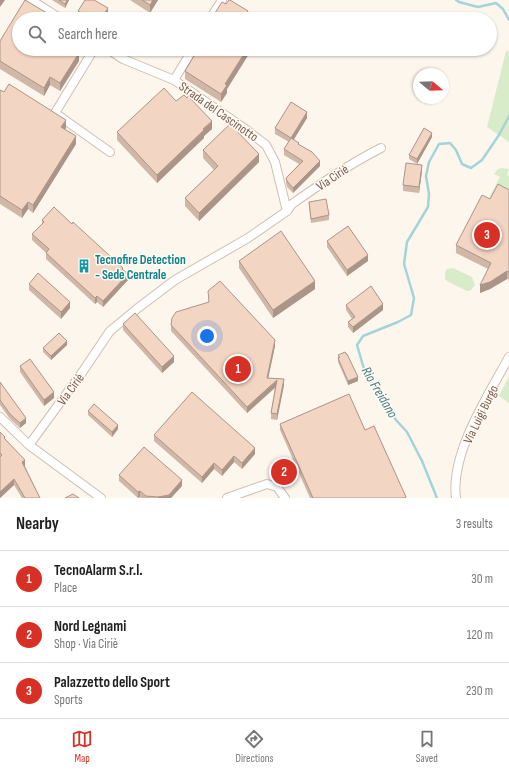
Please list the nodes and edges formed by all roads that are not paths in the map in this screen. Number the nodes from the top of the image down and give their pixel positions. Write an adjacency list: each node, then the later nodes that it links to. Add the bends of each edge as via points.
1 (31, 0): 3 (street)
2 (222, 0): 4 (street)
3 (50, 12)
4 (214, 12)
5 (90, 56): 10 (street, via 55,113)
6 (118, 56): 8 (street, Strada del Cascinotto)
7 (189, 56): 8 (street)
8 (174, 80): 11 (street, Strada del Cascinotto, via 266,145 275,162)
9 (381, 148): 11 (street, Via Ciriè, via 334,174 292,204)
10 (110, 152)
11 (287, 211): 14 (street, Via Ciriè, via 248,238 175,280 110,331)
12 (509, 357): 18 (street, Via Luigi Burgo, via 468,434 459,463 455,486)
13 (0, 417): 14 (street)
14 (29, 445): 15 (street)
15 (101, 498)
16 (227, 498): 17 (street, via 267,484 277,487)
17 (285, 498)
18 (456, 498)

